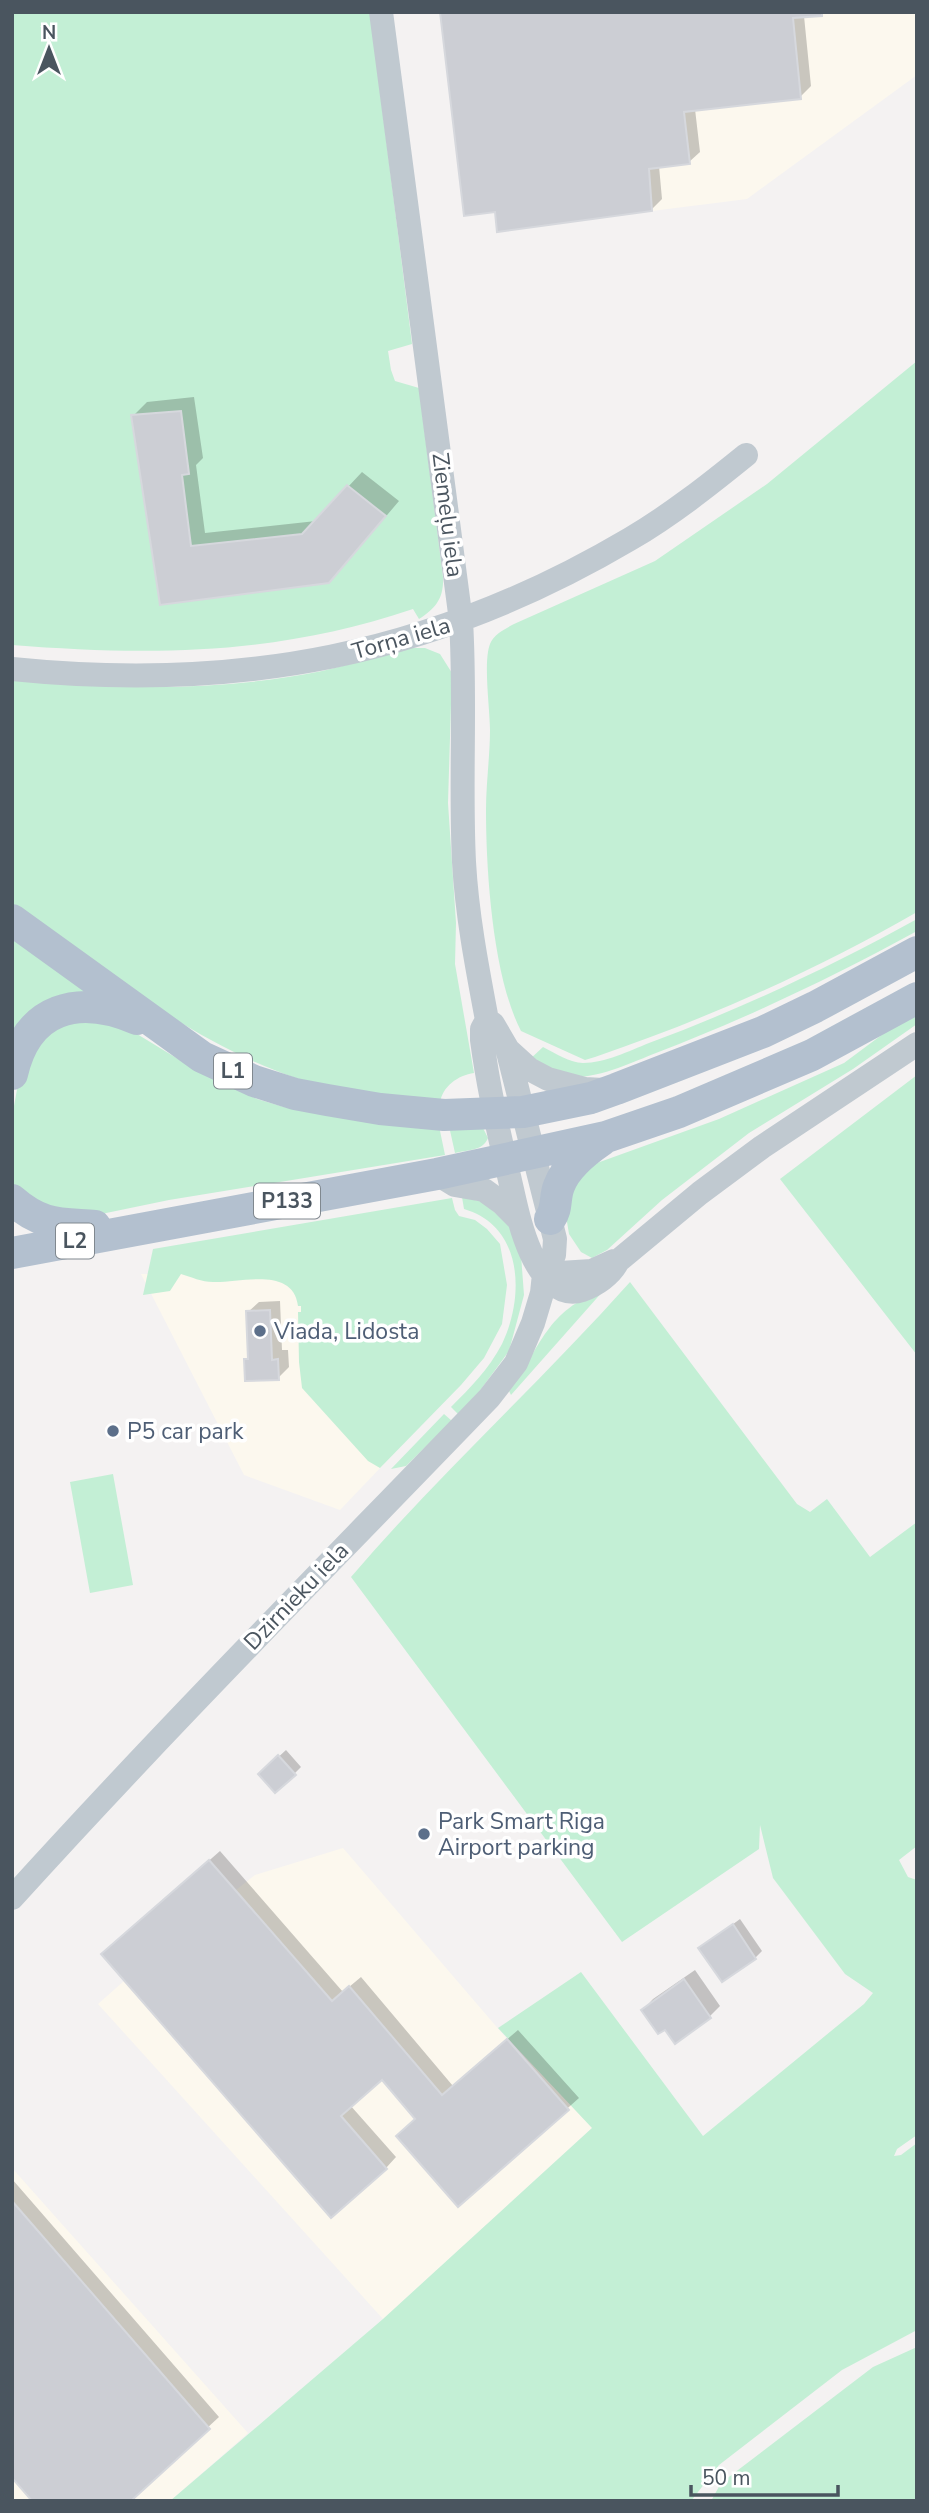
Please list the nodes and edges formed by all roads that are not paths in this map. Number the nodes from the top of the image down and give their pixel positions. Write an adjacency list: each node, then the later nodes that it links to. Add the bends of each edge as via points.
1 (382, 12): 3 (street, Ziemeļu iela)
2 (746, 455): 3 (street, Torņa iela, via 631,539 562,577)
3 (461, 621): 4 (street, Torņa iela, via 362,651 236,672 148,677); 8 (street, Ziemeļu iela, via 464,863)
4 (12, 669)
5 (12, 920): 9 (main road, L1)
6 (917, 952): 13 (main road, via 763,1032)
7 (917, 998): 15 (main road, P133, via 799,1061 680,1112)
8 (487, 1020): 11 (street, Ziemeļu iela); 14 (street, Ziemeļu iela, via 482,1040)
9 (173, 1035): 12 (main road, via 112,1009 68,1008 34,1027 23,1040); 14 (main road, L1, via 202,1057 254,1082 295,1094 444,1115)
10 (917, 1044): 22 (street, via 762,1147 618,1261 592,1271)
11 (507, 1048): 13 (street, via 548,1079); 14 (street, Ziemeļu iela)
12 (12, 1074)
13 (608, 1091): 14 (main road)
14 (509, 1113): 16 (street, Dzirnieku iela)
15 (606, 1137): 16 (main road, P133); 19 (main road, via 564,1175 556,1210)
16 (519, 1156): 17 (main road, P133); 19 (street, Dzirnieku iela)
17 (436, 1174): 19 (street, via 455,1185 484,1190); 20 (main road, P133)
18 (12, 1200): 20 (main road, P133, via 36,1217 61,1225)
19 (535, 1219): 22 (street, Dzirnieku iela, via 555,1239 554,1255)
20 (139, 1229): 21 (main road, L2)
21 (12, 1253)
22 (544, 1274): 23 (street, Dzirnieku iela, via 539,1303 516,1363 489,1398 217,1676)
23 (12, 1898)

